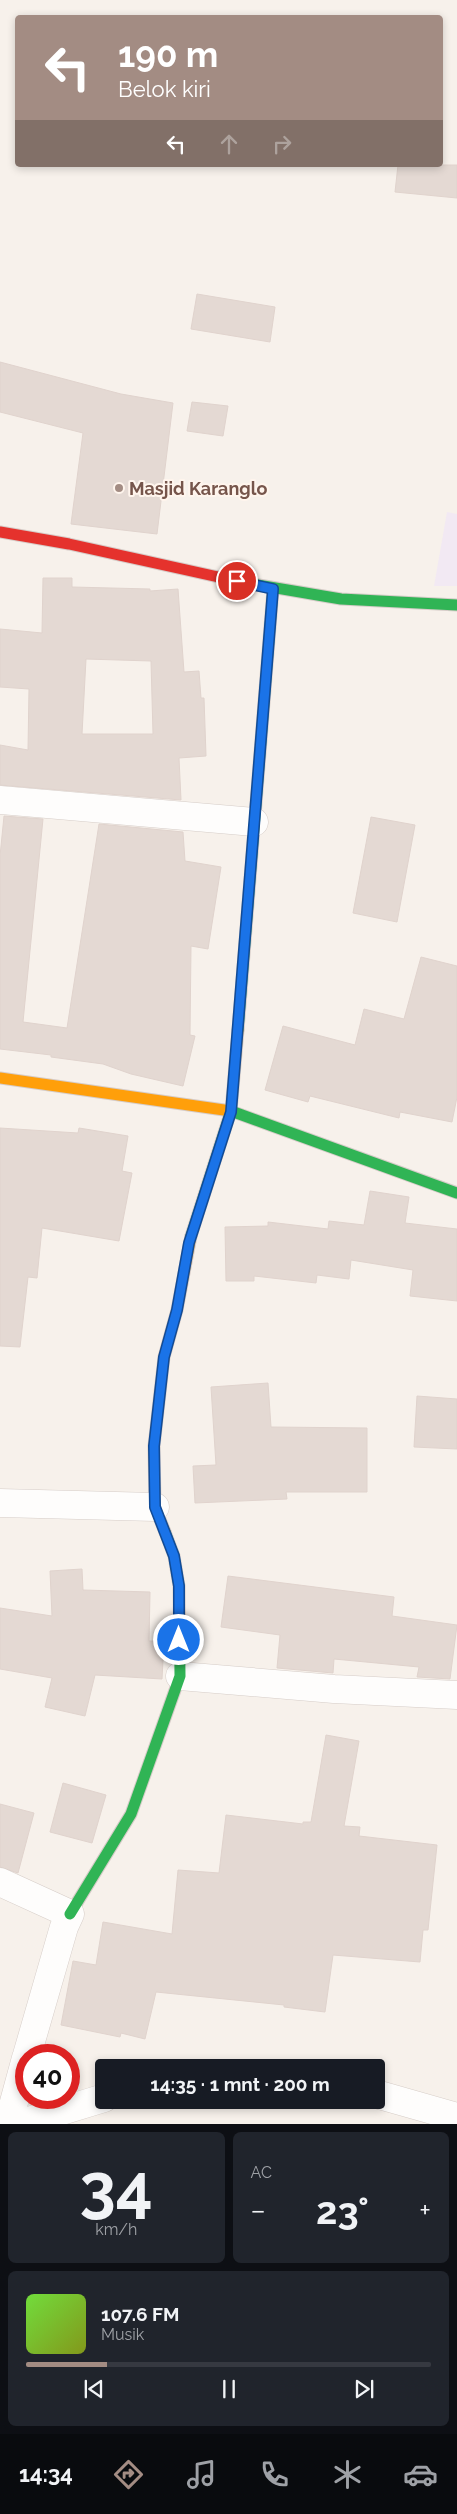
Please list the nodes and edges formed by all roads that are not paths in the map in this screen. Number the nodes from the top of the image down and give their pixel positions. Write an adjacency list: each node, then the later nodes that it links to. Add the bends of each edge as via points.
1 (0, 532): 2 (street, via 58,540)
2 (273, 589): 3 (street, via 398,605); 5 (street)
3 (457, 605)
4 (0, 800): 5 (street)
5 (254, 822): 7 (street)
6 (0, 1078): 7 (street)
7 (231, 1112): 8 (street); 10 (street, via 189,1243 177,1310 164,1357 154,1446)
8 (457, 1193)
9 (0, 1503): 10 (street)
10 (155, 1507): 11 (street, via 174,1556 179,1586)
11 (180, 1676): 12 (street); 14 (street, via 131,1814)
12 (457, 1695)
13 (0, 1882): 14 (street)
14 (70, 1914): 15 (street)
15 (31, 2044)
16 (385, 2097): 19 (street)
17 (15, 2099): 20 (street)
18 (95, 2101): 21 (street)
19 (457, 2117)
20 (8, 2124)
21 (19, 2124)

